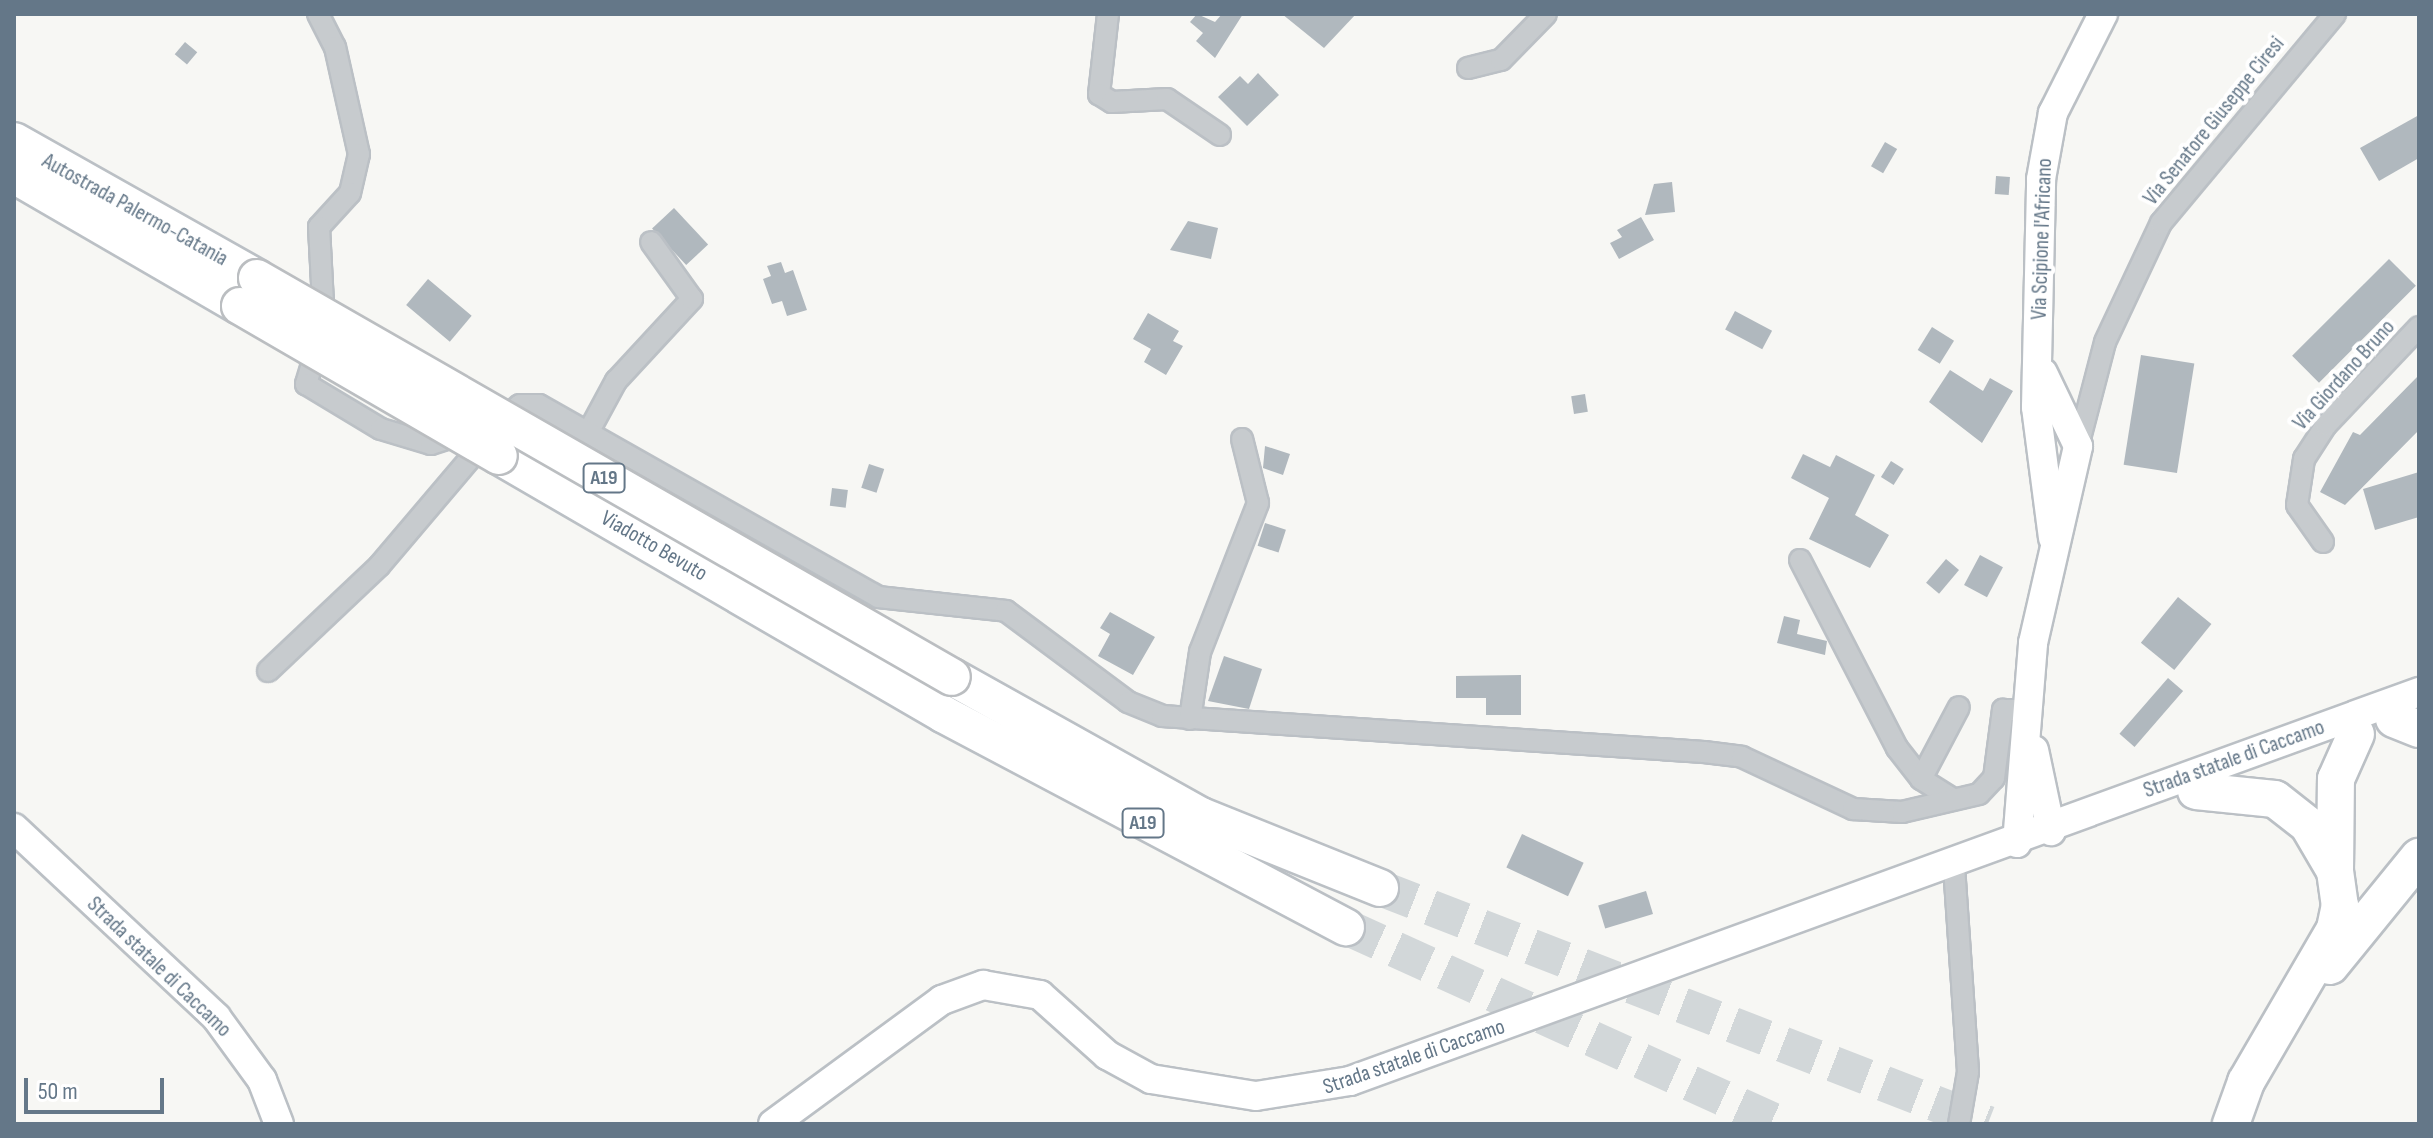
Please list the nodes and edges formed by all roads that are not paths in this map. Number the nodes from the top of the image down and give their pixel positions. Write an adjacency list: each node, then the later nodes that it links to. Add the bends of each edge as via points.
1 (318, 14): 17 (street, via 335,47 359,154 350,193 319,227 324,324 306,384 381,429 431,444)
2 (1108, 14): 7 (street, via 1099,94 1112,102 1167,99)
3 (1546, 14): 6 (street, via 1501,60)
4 (2103, 14): 13 (main road, Via Scipione l'Africano, via 2070,71 2045,147)
5 (2335, 14): 15 (street, Via Senatore Giuseppe Ciresi, via 2161,223 2128,280)
6 (1468, 68)
7 (1220, 135)
8 (14, 141): 11 (highway, Autostrada Palermo-Catania / A19)
9 (14, 175): 11 (highway, Autostrada Palermo-Catania / A19)
10 (651, 242): 18 (street, via 692,299 616,381)
11 (248, 292): 40 (highway, Viadotto Bevuto / A19, bridge, via 1201,816); 41 (highway, Viadotto Bevuto / A19, bridge, via 943,714)
12 (2419, 327): 22 (street, Via Giordano Bruno, via 2326,425 2304,459 2297,505)
13 (2039, 333): 14 (main road); 16 (main road)
14 (2043, 372): 15 (street, via 2052,388 2067,394); 20 (main road)
15 (2095, 376): 20 (street, Via Senatore Giuseppe Ciresi)
16 (2036, 407): 20 (main road, via 2059,445); 21 (main road)
17 (502, 421): 18 (street, via 520,405 539,405); 24 (street, via 379,566)
18 (590, 429): 27 (street, via 878,597 1006,611 1128,702)
19 (1242, 439): 27 (street, via 1258,503 1200,652)
20 (2078, 446): 21 (main road)
21 (2053, 538): 29 (main road)
22 (2323, 542)
23 (1800, 560): 30 (street, via 1872,706)
24 (268, 671)
25 (2419, 692): 28 (main road, Strada statale di Caccamo)
26 (1959, 707): 30 (street)
27 (1190, 719): 32 (street, via 1704,752 1742,757 1853,809 1902,812)
28 (2390, 719): 31 (main road, Strada statale di Caccamo); 34 (main road, Strada statale di Caccamo); 39 (highway, via 2336,779)
29 (2028, 720): 32 (street, via 2003,710 1994,778 1979,794); 33 (main road)
30 (1921, 779): 32 (street)
31 (2196, 791): 34 (main road, Strada statale di Caccamo, via 2078,829); 39 (highway, via 2275,799 2308,825)
32 (1953, 799)
33 (2036, 799): 34 (main road); 36 (main road)
34 (2062, 824): 36 (main road, Strada statale di Caccamo)
35 (14, 828): 43 (main road, Strada statale di Caccamo, via 216,1017 262,1080)
36 (2017, 843): 38 (main road, Strada statale di Caccamo)
37 (2419, 857): 42 (highway)
38 (1954, 866): 44 (main road, Strada statale di Caccamo, via 1299,1094 1217,1093 1151,1079 1107,1055 1040,995 1002,984 961,989); 45 (street, via 1968,1072)
39 (2335, 871): 42 (highway, via 2335,929)
40 (1380, 888)
41 (1346, 927)
42 (2283, 1022): 46 (highway)
43 (279, 1124)
44 (773, 1124)
45 (1959, 1124)
46 (2231, 1124)

